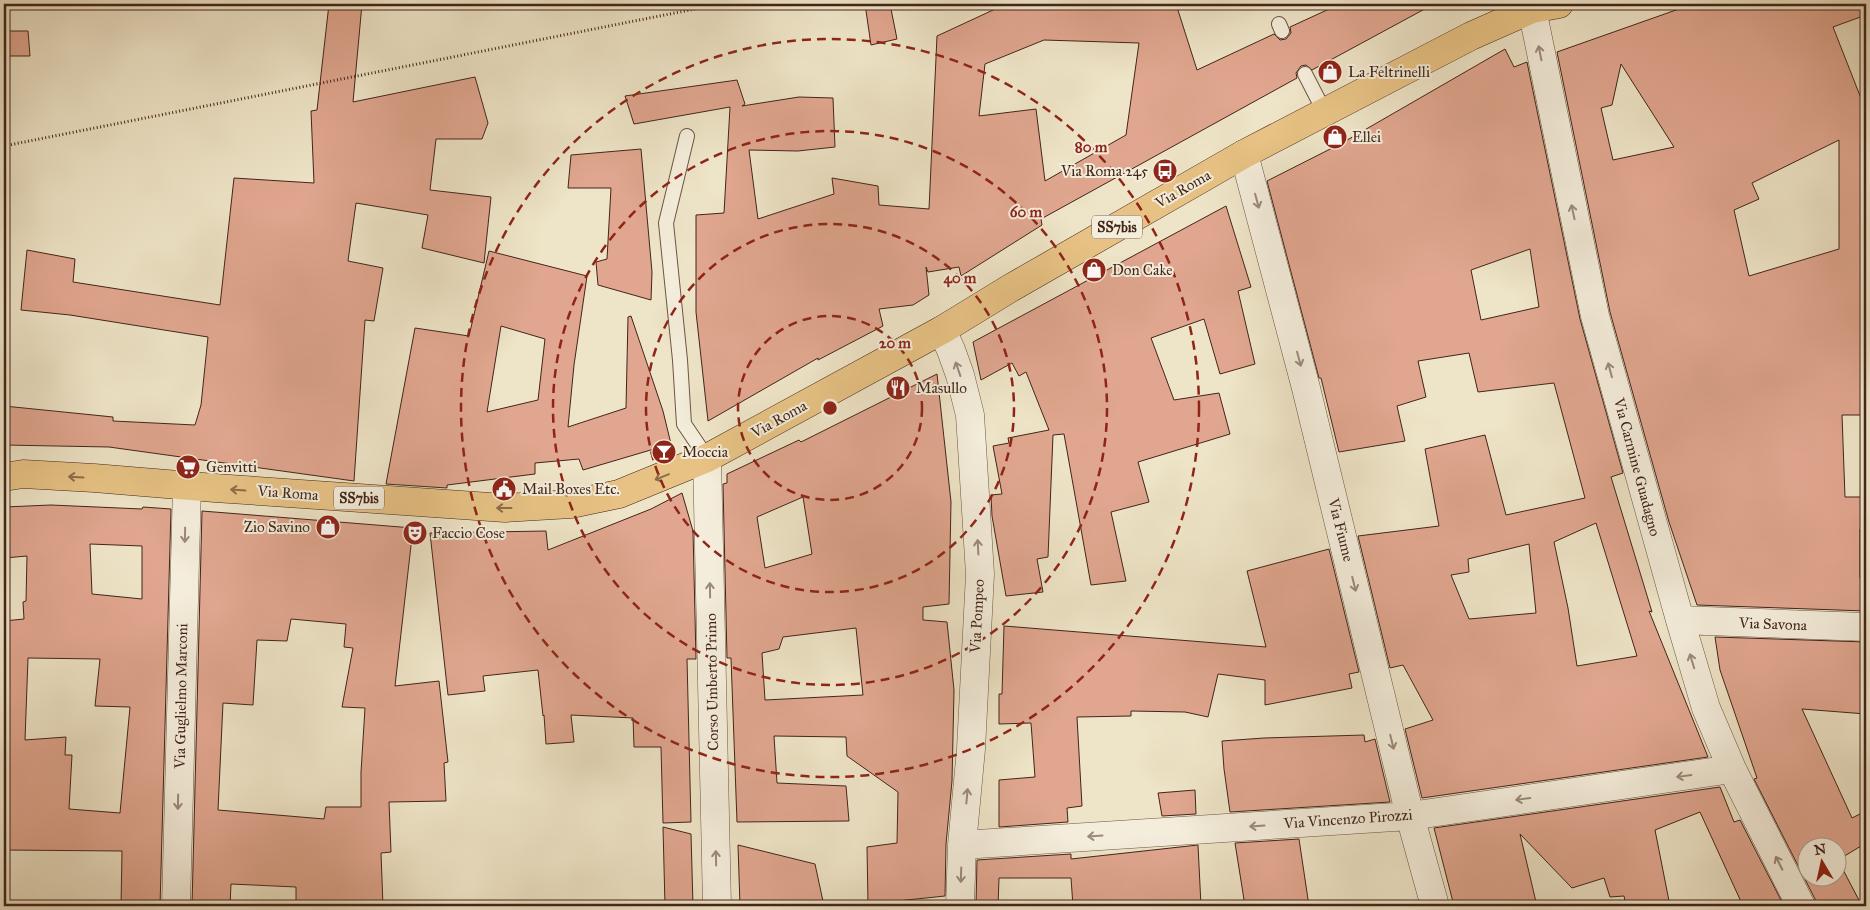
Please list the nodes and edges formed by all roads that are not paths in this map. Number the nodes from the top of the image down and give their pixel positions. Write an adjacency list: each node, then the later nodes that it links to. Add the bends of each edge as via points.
1 (1559, 4): 2 (main road, Via Roma / SS7bis)
2 (1531, 6): 4 (main road, Via Roma / SS7bis); 11 (street, Via Carmine Guadagno, one-way to 2, via 1595,316)
3 (1305, 74): 4 (lane)
4 (1325, 113): 6 (main road, Via Roma / SS7bis)
5 (687, 136): 8 (lane, via 666,223 684,424)
6 (1244, 154): 7 (main road, Via Roma / SS7bis); 14 (street, Via Fiume, one-way to 14, via 1306,388)
7 (942, 330): 8 (main road, Via Roma / SS7bis); 15 (street, Via Pompeo, one-way to 7, via 971,749 980,574 970,415 960,375)
8 (708, 458): 10 (main road, Via Roma / SS7bis, one-way to 10, via 619,494 571,504 505,508); 17 (street, Corso Umberto Primo, one-way to 8)
9 (4, 477): 10 (main road, Via Roma / SS7bis, one-way to 9, via 23,474)
10 (187, 486): 16 (street, Via Guglielmo Marconi, one-way to 16)
11 (1680, 620): 12 (street, Via Savona); 13 (street, Via Carmine Guadagno, one-way to 11, via 1706,708)
12 (1866, 627)
13 (1732, 769): 14 (street, Via Vincenzo Pirozzi, one-way to 14); 20 (street, Via Carmine Guadagno, one-way to 13)
14 (1410, 816): 15 (street, Via Vincenzo Pirozzi, one-way to 15); 19 (street, Via Fiume)
15 (962, 845): 18 (street, Via Pompeo, one-way to 18)
16 (176, 906)
17 (717, 906)
18 (960, 906)
19 (1435, 906)
20 (1802, 906)

